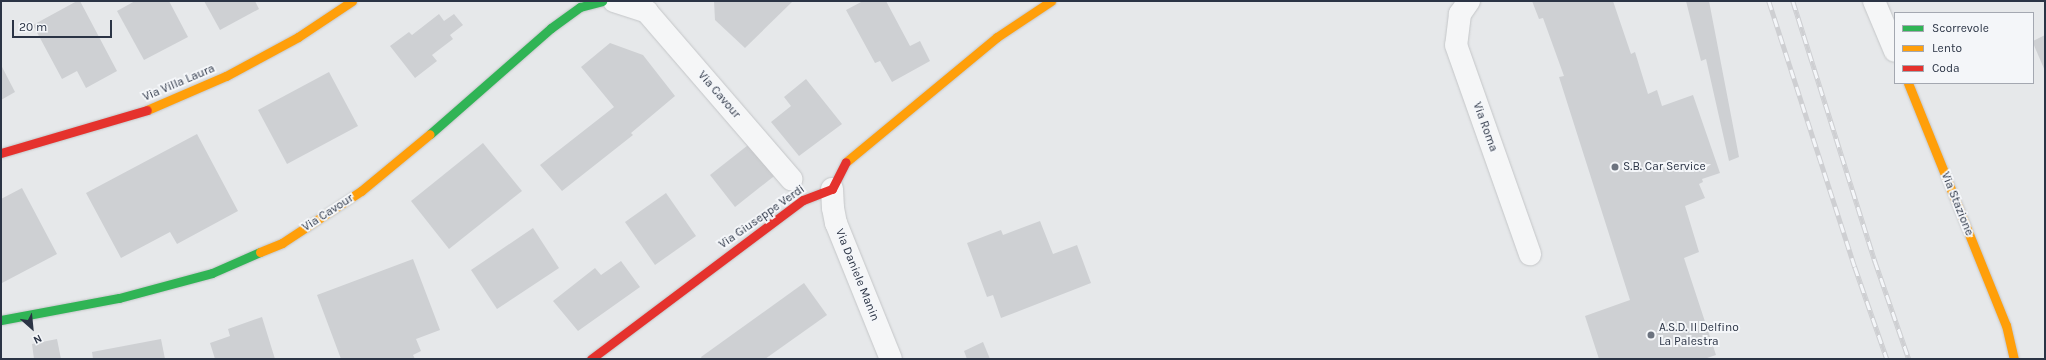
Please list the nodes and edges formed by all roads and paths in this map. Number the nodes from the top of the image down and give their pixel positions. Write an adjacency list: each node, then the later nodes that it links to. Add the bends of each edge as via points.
1 (352, 1): 10 (street, Via Villa Laura, via 298,37 239,69 157,107)
2 (602, 1): 14 (street, Via Cavour, via 580,7 550,28 462,108 361,191 282,243 212,273 119,298)
3 (614, 1): 7 (street, Via Cavour)
4 (1051, 1): 12 (street, via 997,37 871,140 845,163)
5 (1469, 1): 13 (street, Via Roma, via 1460,14 1456,45)
6 (1874, 1): 8 (street)
7 (652, 6): 11 (street, Via Cavour)
8 (1894, 49)
9 (1908, 84): 15 (street, Via Stazione)
10 (1, 154)
11 (791, 179)
12 (832, 188): 16 (street, Via Giuseppe Verdi, via 803,200); 17 (street, Via Daniele Manin, via 836,223)
13 (1530, 254)
14 (1, 320)
15 (2006, 325): 18 (street, Via Stazione); 19 (street, Via Stazione)
16 (591, 359)
17 (891, 359)
18 (2014, 359)
19 (2026, 359)

